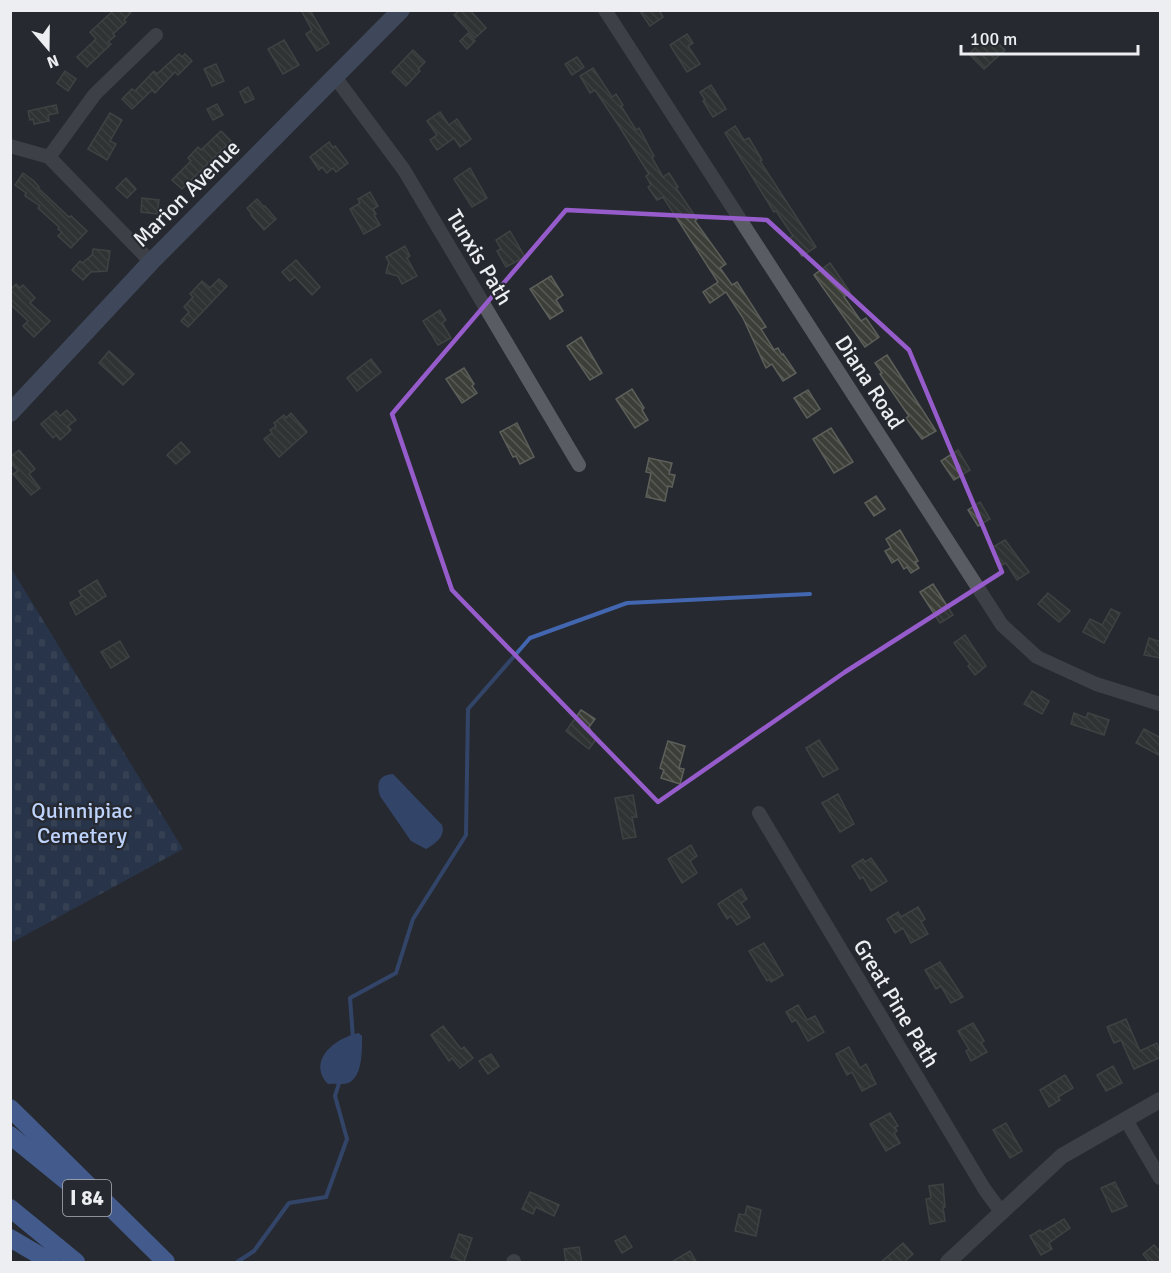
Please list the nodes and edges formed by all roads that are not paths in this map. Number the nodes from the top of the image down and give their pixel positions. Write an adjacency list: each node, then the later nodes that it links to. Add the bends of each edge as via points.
1 (401, 10): 4 (main road, Marion Avenue)
2 (605, 10): 10 (street, Diana Road, via 1002,626 1037,657 1096,684)
3 (156, 35): 6 (street, via 95,94)
4 (334, 77): 7 (main road, Marion Avenue); 9 (street, Tunxis Path, via 404,170)
5 (10, 146): 6 (street)
6 (49, 157): 7 (street)
7 (151, 262): 8 (main road, Marion Avenue)
8 (10, 413)
9 (579, 465)
10 (1161, 704)
11 (759, 813): 18 (street, Great Pine Path)
12 (1161, 1100): 14 (street)
13 (10, 1108): 22 (highway)
14 (1126, 1120): 16 (street); 18 (street, via 1062,1156)
15 (10, 1135): 22 (highway, I 84)
16 (1161, 1178)
17 (10, 1208): 21 (highway, I 84)
18 (1002, 1213): 23 (street)
19 (10, 1238): 20 (highway)
20 (51, 1263)
21 (76, 1263)
22 (165, 1263)
23 (948, 1263)

